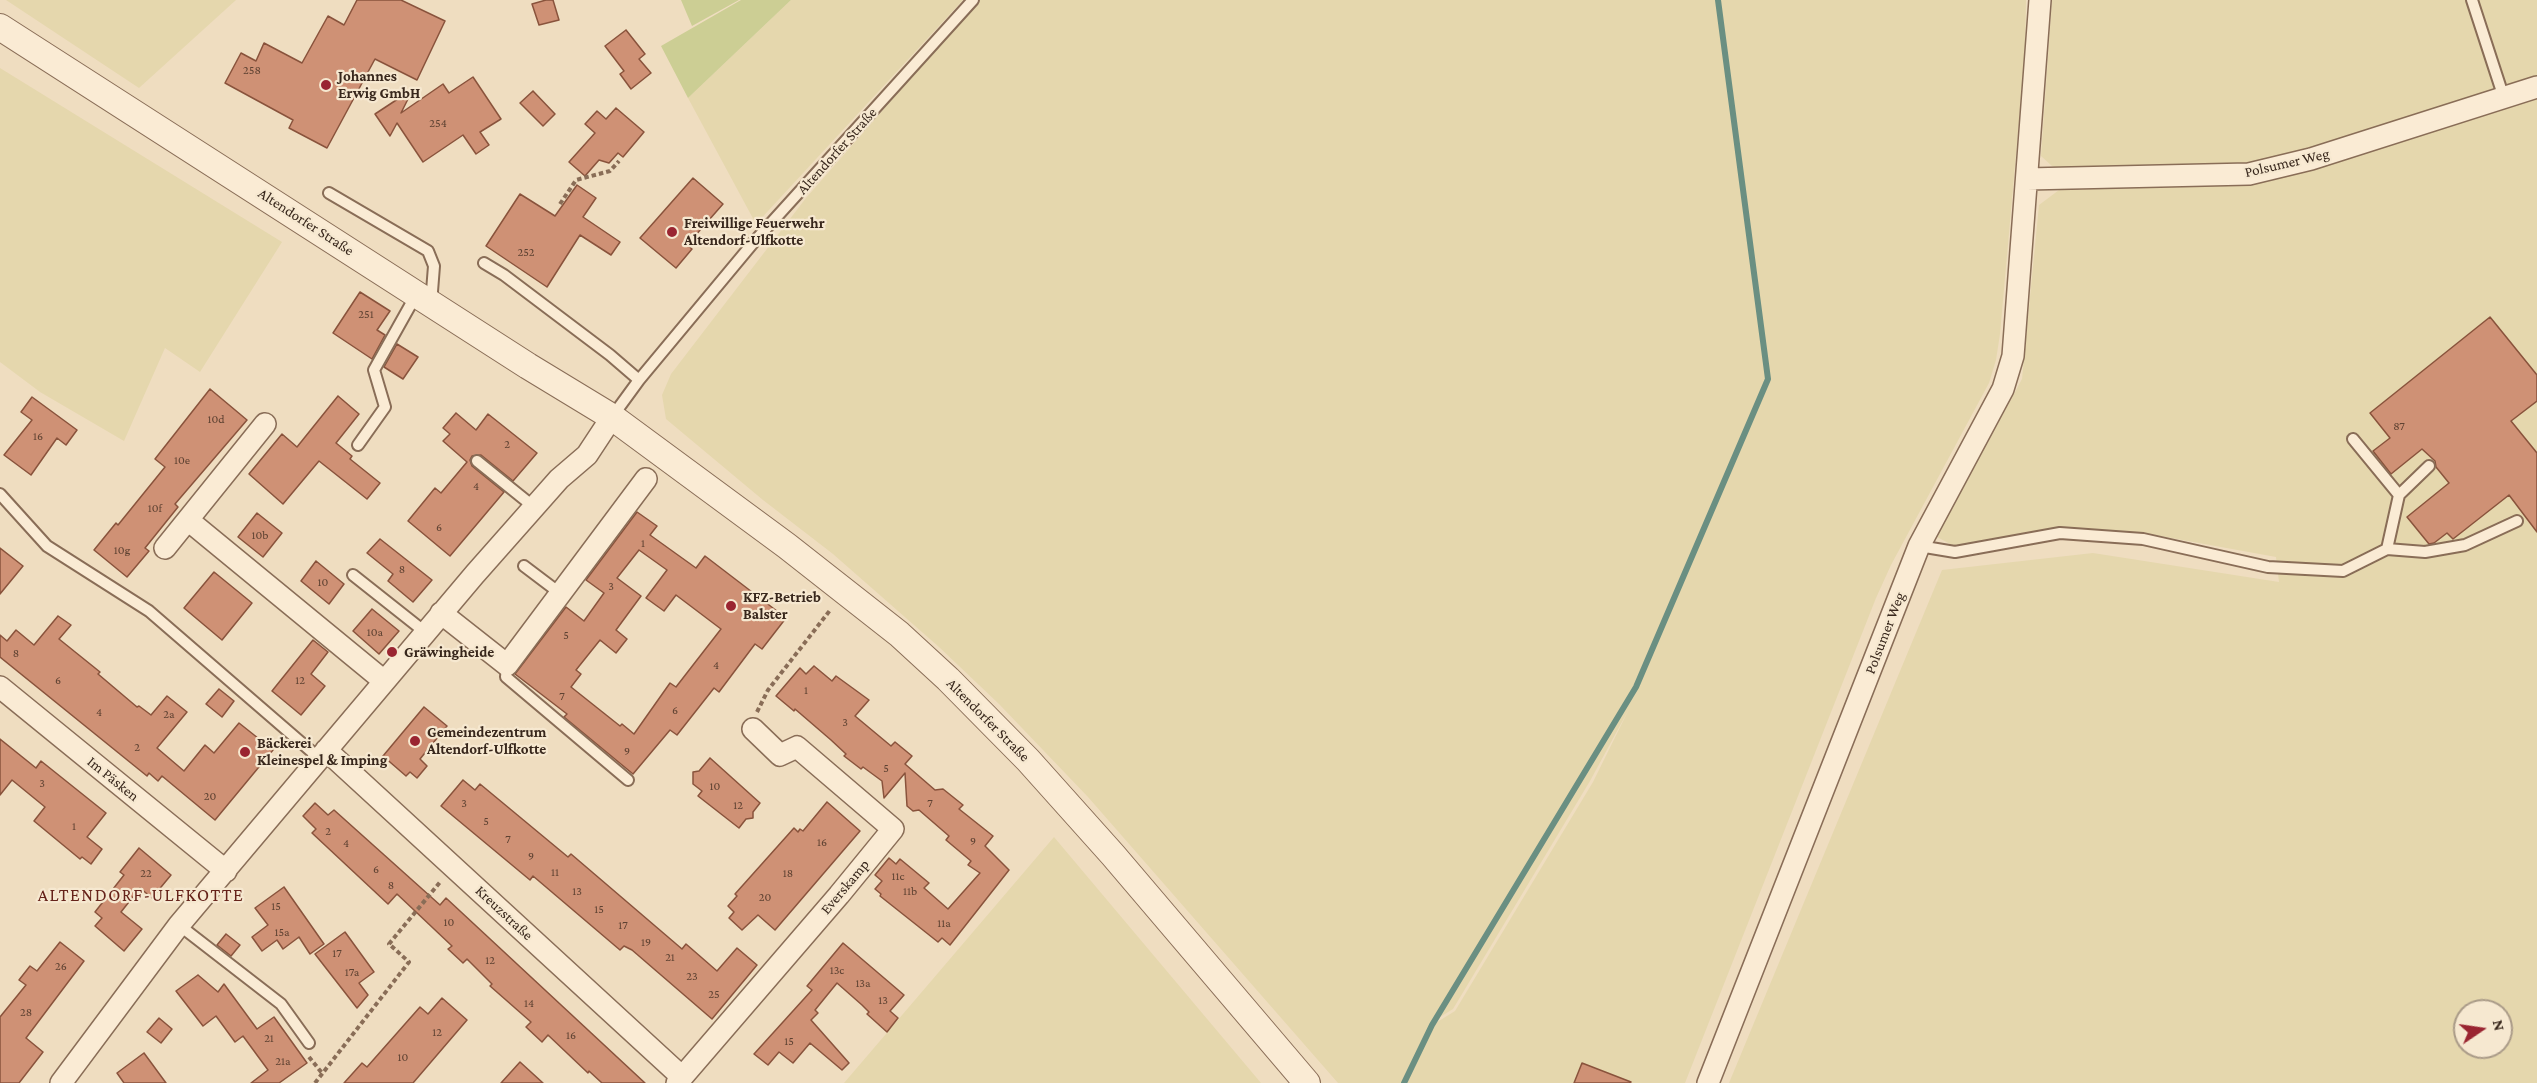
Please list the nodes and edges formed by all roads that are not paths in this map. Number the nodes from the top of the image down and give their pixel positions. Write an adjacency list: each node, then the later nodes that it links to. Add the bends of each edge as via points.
1 (973, 0): 11 (lane, Altendorfer Straße, via 753,243)
2 (2040, 0): 7 (street, Polsumer Weg)
3 (2472, 0): 6 (lane)
4 (0, 27): 10 (street, Altendorfer Straße)
5 (2537, 87): 6 (street, Polsumer Weg)
6 (2504, 98): 7 (street, Polsumer Weg, via 2312,159 2249,174)
7 (2027, 179): 24 (street, Polsumer Weg, via 2013,356 2003,389)
8 (329, 193): 10 (lane, via 428,251 434,266)
9 (484, 263): 11 (lane)
10 (424, 299): 12 (street, Altendorfer Straße); 15 (lane, via 374,370 385,407)
11 (639, 380): 12 (lane, Altendorfer Straße)
12 (612, 417): 21 (street, via 587,455); 43 (street, Altendorfer Straße, via 788,546 900,634 948,679 1113,855)
13 (265, 424): 22 (street)
14 (2353, 439): 20 (lane)
15 (358, 445)
16 (477, 461): 21 (lane)
17 (2429, 466): 20 (lane)
18 (646, 479): 29 (street)
19 (0, 494): 36 (lane, via 47,546 149,611)
20 (2399, 495): 26 (lane)
21 (534, 507): 30 (street)
22 (188, 520): 25 (street); 33 (street)
23 (2517, 521): 26 (lane, via 2465,545 2425,552)
24 (1919, 546): 26 (lane, via 1955,552 2060,533 2143,539 2268,567 2343,571); 44 (street, Polsumer Weg)
25 (165, 548)
26 (2387, 549)
27 (524, 566): 29 (lane)
28 (353, 575): 31 (lane)
29 (561, 594): 32 (street)
30 (441, 613): 31 (street); 32 (street)
31 (424, 633): 33 (street)
32 (507, 665): 37 (lane, via 507,677)
33 (384, 681): 36 (street)
34 (0, 687): 38 (street, Im Päsken)
35 (753, 729): 41 (street, Everskamp, via 780,754 797,747 893,829)
36 (323, 754): 38 (street); 41 (street, Kreuzstraße, via 453,867)
37 (628, 780)
38 (226, 871): 39 (street)
39 (179, 925): 40 (lane, via 282,1004); 42 (street)
40 (309, 1043)
41 (679, 1080)
42 (61, 1083)
43 (1307, 1083)
44 (1708, 1083)

